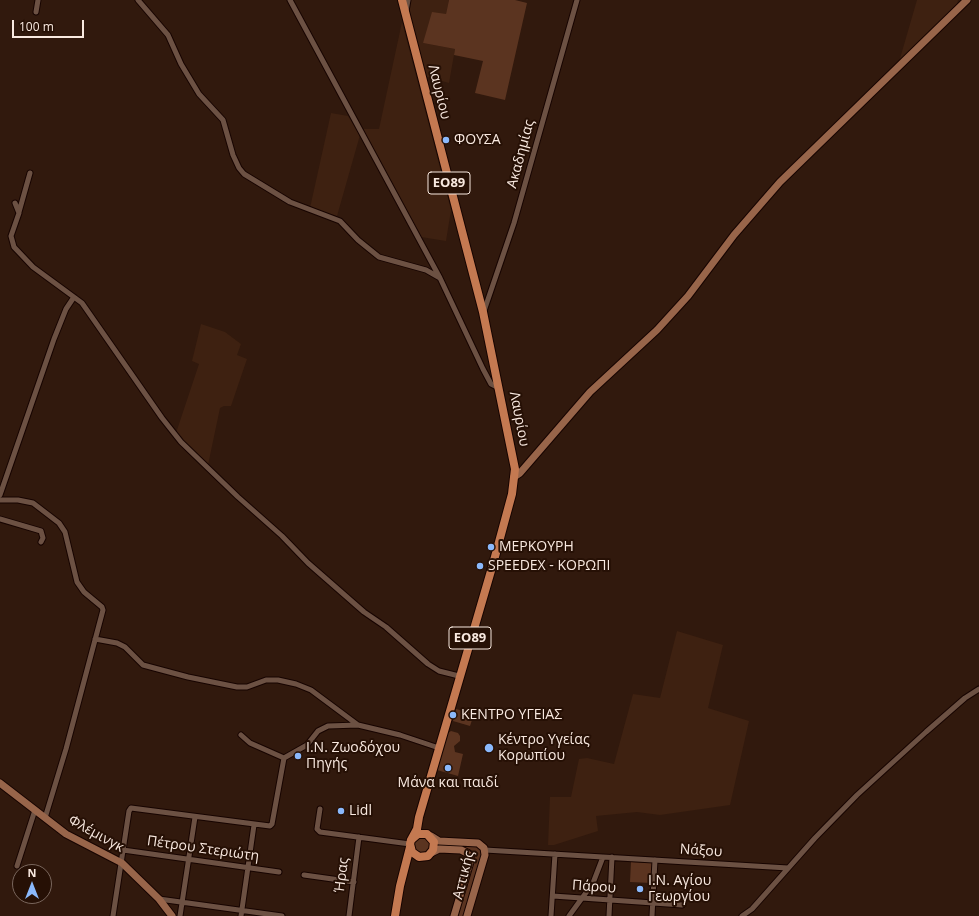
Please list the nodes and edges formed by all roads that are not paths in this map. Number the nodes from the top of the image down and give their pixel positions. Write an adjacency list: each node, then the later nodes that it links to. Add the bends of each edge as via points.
1 (38, 0): 8 (street)
2 (138, 0): 13 (street, via 168,35 199,94 223,120 233,155 244,174 290,202 340,221 379,257 426,270)
3 (290, 0): 13 (street)
4 (402, 0): 9 (main road, Λαυρίου / ΕΟ89)
5 (408, 0): 9 (street)
6 (577, 0): 15 (street, Ακαδημίας, via 514,223)
7 (967, 0): 17 (street, via 780,182 734,235 683,302 657,330 590,392 520,473)
8 (36, 12)
9 (406, 13): 15 (main road, Λαυρίου / ΕΟ89)
10 (30, 173): 12 (street)
11 (15, 203): 12 (street)
12 (19, 213): 14 (street, via 11,236 14,247 33,267)
13 (440, 278): 16 (street, via 491,384)
14 (74, 297): 18 (street, via 66,309 57,333); 23 (street, via 90,313 181,442 308,563 364,612 386,627 428,664 440,671)
15 (483, 312): 16 (main road, Λαυρίου / ΕΟ89)
16 (500, 388): 17 (main road, Λαυρίου / ΕΟ89, via 514,460)
17 (514, 476): 23 (main road, Λαυρίου / ΕΟ89, via 499,543)
18 (0, 495)
19 (0, 500): 22 (street, via 33,503 63,528 77,582 89,598 102,607)
20 (0, 519): 21 (street, via 41,531)
21 (41, 542)
22 (95, 640): 25 (street, via 117,643 126,647 143,665 188,678 237,687 247,687 266,680 296,684 311,690); 34 (street)
23 (459, 676): 27 (main road, Λαυρίου / ΕΟ89)
24 (979, 689): 52 (street, via 965,698 857,795)
25 (358, 725): 27 (street); 28 (street, via 328,726 318,732 307,745)
26 (241, 735): 28 (street, via 250,744)
27 (439, 748): 32 (main road, Λαυρίου / ΕΟ89)
28 (284, 758): 35 (street, via 272,824)
29 (0, 783): 31 (street, Φλέμινγκ)
30 (320, 809): 37 (street, via 318,830)
31 (35, 810): 34 (street, Φλέμινγκ); 49 (street)
32 (420, 813): 36 (main road, via 421,825); 38 (main road, Λαυρίου / ΕΟ89)
33 (195, 817): 35 (street); 39 (street, via 131,808); 46 (street)
34 (45, 818): 48 (street, Φλέμινγκ, via 66,834)
35 (254, 825): 51 (street)
36 (428, 835): 38 (main road, via 418,834); 40 (street, Αττικής, via 439,841 478,843); 41 (main road, via 435,846)
37 (359, 837): 38 (street); 55 (street, Ήρας)
38 (411, 844): 43 (main road, via 414,854); 50 (main road, ΕΟ89)
39 (123, 850): 46 (street, Πέτρου Στεριώτη); 48 (street)
40 (485, 850): 42 (street, Νάξου); 72 (street, Αττικής)
41 (431, 854): 43 (main road); 71 (street, Αττικής, via 435,850 463,850 469,856 470,862)
42 (556, 854): 44 (street, Νάξου); 56 (street)
43 (421, 857): 50 (main road, via 411,858)
44 (603, 857): 45 (street, Νάξου); 57 (street, via 593,883)
45 (612, 857): 47 (street, Νάξου); 59 (street)
46 (188, 859): 51 (street, Πέτρου Στεριώτη); 60 (street)
47 (655, 860): 52 (street, Νάξου); 61 (street)
48 (122, 863): 58 (street, Φλέμινγκ); 65 (street)
49 (18, 864)
50 (405, 864): 70 (main road, ΕΟ89)
51 (247, 867): 53 (street, Πέτρου Στεριώτη); 64 (street)
52 (788, 868): 63 (street)
53 (279, 872)
54 (304, 875): 55 (street)
55 (354, 882): 69 (street, Ήρας)
56 (553, 896): 57 (street, Πάρου); 73 (street)
57 (583, 897): 59 (street, Πάρου); 74 (street)
58 (159, 899): 60 (street); 66 (street, Φλέμινγκ)
59 (610, 899): 61 (street, Πάρου); 75 (street)
60 (182, 902): 64 (street); 67 (street)
61 (653, 902): 62 (street, Πάρου); 76 (street)
62 (682, 905)
63 (752, 909): 77 (street); 78 (street)
64 (241, 913): 68 (street)
65 (113, 916)
66 (172, 916)
67 (180, 916)
68 (282, 916)
69 (349, 916)
70 (395, 916)
71 (454, 916)
72 (467, 916)
73 (552, 916)
74 (569, 916)
75 (609, 916)
76 (652, 916)
77 (742, 916)
78 (751, 916)

